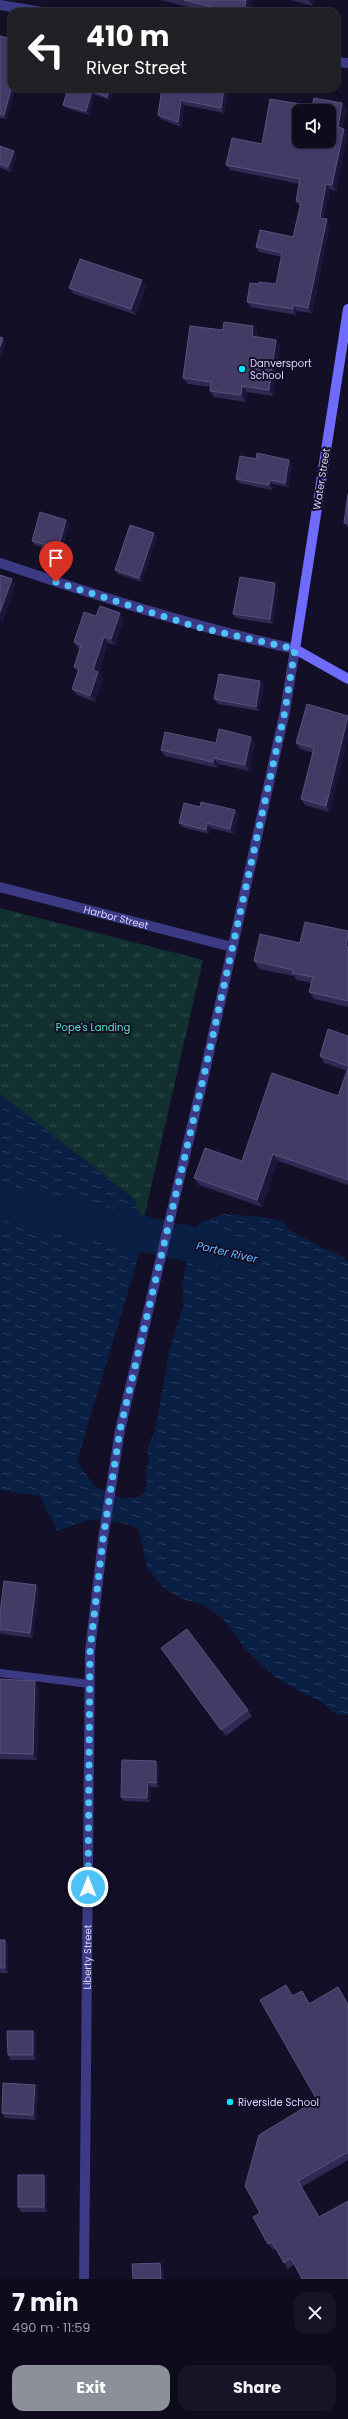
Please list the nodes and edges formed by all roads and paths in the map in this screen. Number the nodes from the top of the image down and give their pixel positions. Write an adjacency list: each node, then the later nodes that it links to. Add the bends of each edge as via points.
1 (0, 5): 2 (street)
2 (18, 8)
3 (348, 309): 5 (main road, Water Street)
4 (0, 563): 5 (street, via 166,618)
5 (295, 649): 6 (main road); 8 (street, Liberty Street, via 285,711)
6 (348, 680)
7 (0, 887): 8 (street, Harbor Street)
8 (232, 947): 10 (street, Liberty Street, via 120,1430 103,1539 90,1651)
9 (0, 1673): 10 (lane)
10 (90, 1684): 11 (street, Liberty Street)
11 (84, 2279)

